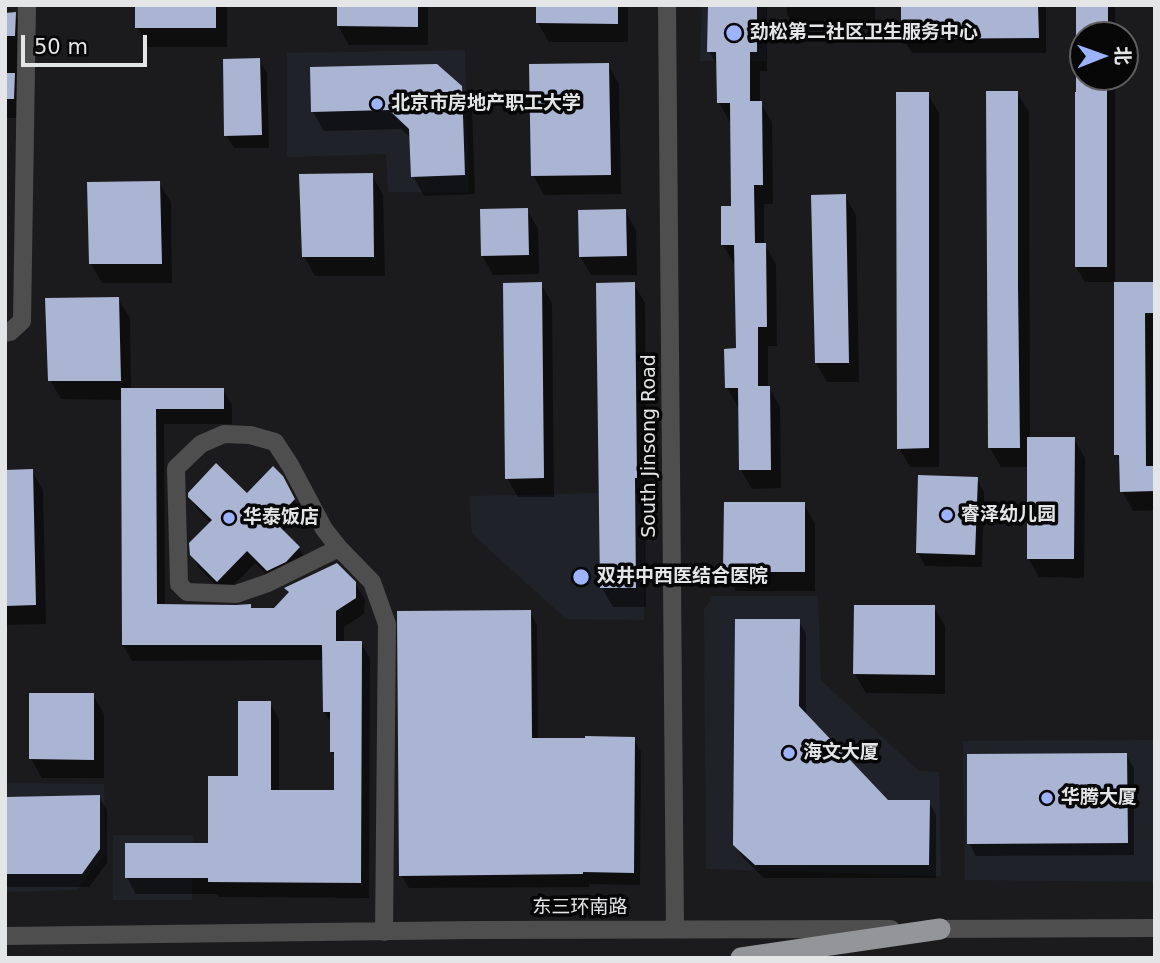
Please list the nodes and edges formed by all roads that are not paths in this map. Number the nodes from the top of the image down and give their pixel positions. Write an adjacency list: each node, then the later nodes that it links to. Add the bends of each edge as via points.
1 (27, 5): 3 (street, via 22,321)
2 (667, 5): 5 (street, South Jinsong Road)
3 (5, 332)
4 (339, 548): 4 (street, via 275,442 224,434 201,444 176,468 179,584 187,592 236,594); 8 (street, via 372,582 387,624)
5 (675, 929): 6 (street, 东三环南路); 8 (street, 东三环南路)
6 (940, 929): 7 (street, 东三环南路); 10 (highway)
7 (1155, 929)
8 (384, 932): 9 (street, 东三环南路)
9 (5, 936)
10 (741, 958)

